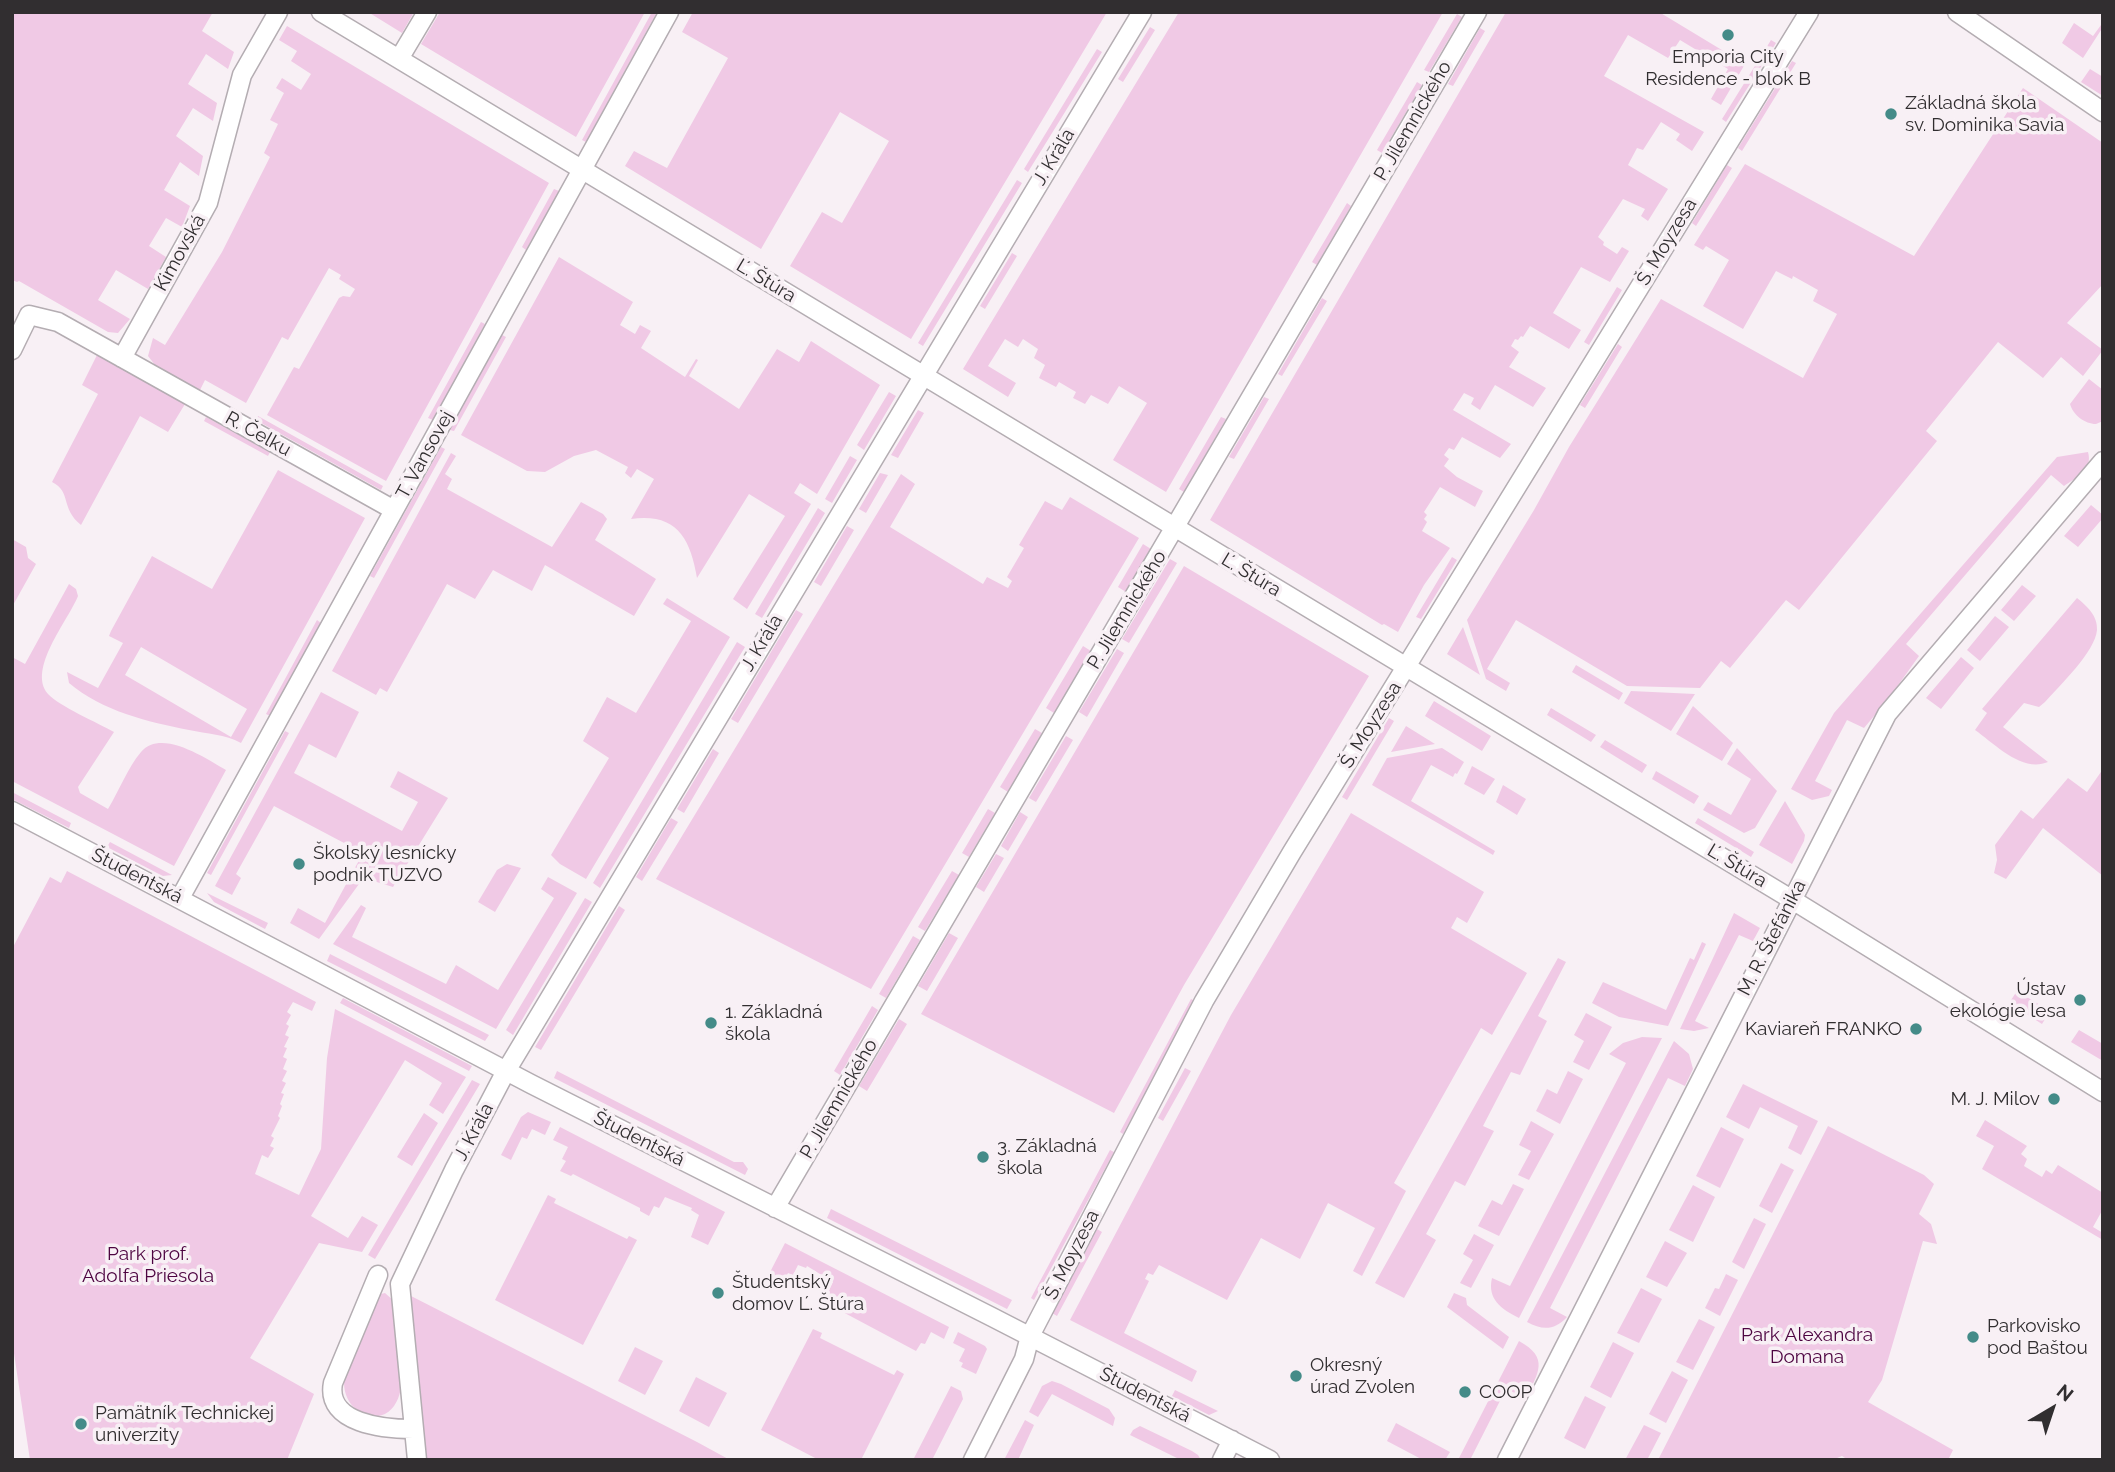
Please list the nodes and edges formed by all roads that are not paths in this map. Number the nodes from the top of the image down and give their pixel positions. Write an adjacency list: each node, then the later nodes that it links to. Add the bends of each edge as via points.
1 (278, 12): 13 (street, Kimovská, via 242,75 208,203)
2 (321, 12): 9 (street, Ľ. Štúra)
3 (427, 12): 9 (street)
4 (669, 12): 11 (street, T. Vansovej)
5 (1142, 12): 14 (street, J. Kráľa)
6 (1477, 12): 17 (street, P. Jilemnického)
7 (1809, 12): 18 (street, Š. Moyzesa)
8 (1957, 12): 10 (street)
9 (399, 59): 11 (street, Ľ. Štúra)
10 (2103, 112)
11 (582, 170): 14 (street, Ľ. Štúra); 16 (street, T. Vansovej)
12 (12, 350): 13 (street, via 29,315 58,322)
13 (122, 358): 16 (street, R. Čelku)
14 (922, 376): 17 (street, Ľ. Štúra); 22 (street, J. Kráľa)
15 (2103, 461): 21 (street, M. R. Štefánika, via 1887,714)
16 (394, 510): 20 (street, T. Vansovej)
17 (1175, 528): 18 (street, Ľ. Štúra); 24 (street, P. Jilemnického)
18 (1407, 668): 21 (street, Ľ. Štúra); 26 (street, Š. Moyzesa, via 1204,1001)
19 (12, 811): 20 (street, Študentská)
20 (180, 898): 22 (street, Študentská)
21 (1791, 899): 23 (street, Ľ. Štúra); 33 (street, M. R. Štefánika)
22 (506, 1071): 24 (street, Študentská); 25 (street, J. Kráľa)
23 (2103, 1092)
24 (775, 1208): 26 (street, Študentská)
25 (400, 1284): 27 (street); 27 (street, via 376,1274 330,1395 348,1416 371,1426)
26 (1031, 1336): 28 (street, Študentská); 30 (street, Š. Moyzesa)
27 (413, 1429): 29 (street)
28 (1231, 1440): 31 (street); 32 (street, Študentská)
29 (417, 1460)
30 (973, 1460)
31 (1222, 1460)
32 (1270, 1460)
33 (1507, 1460)

